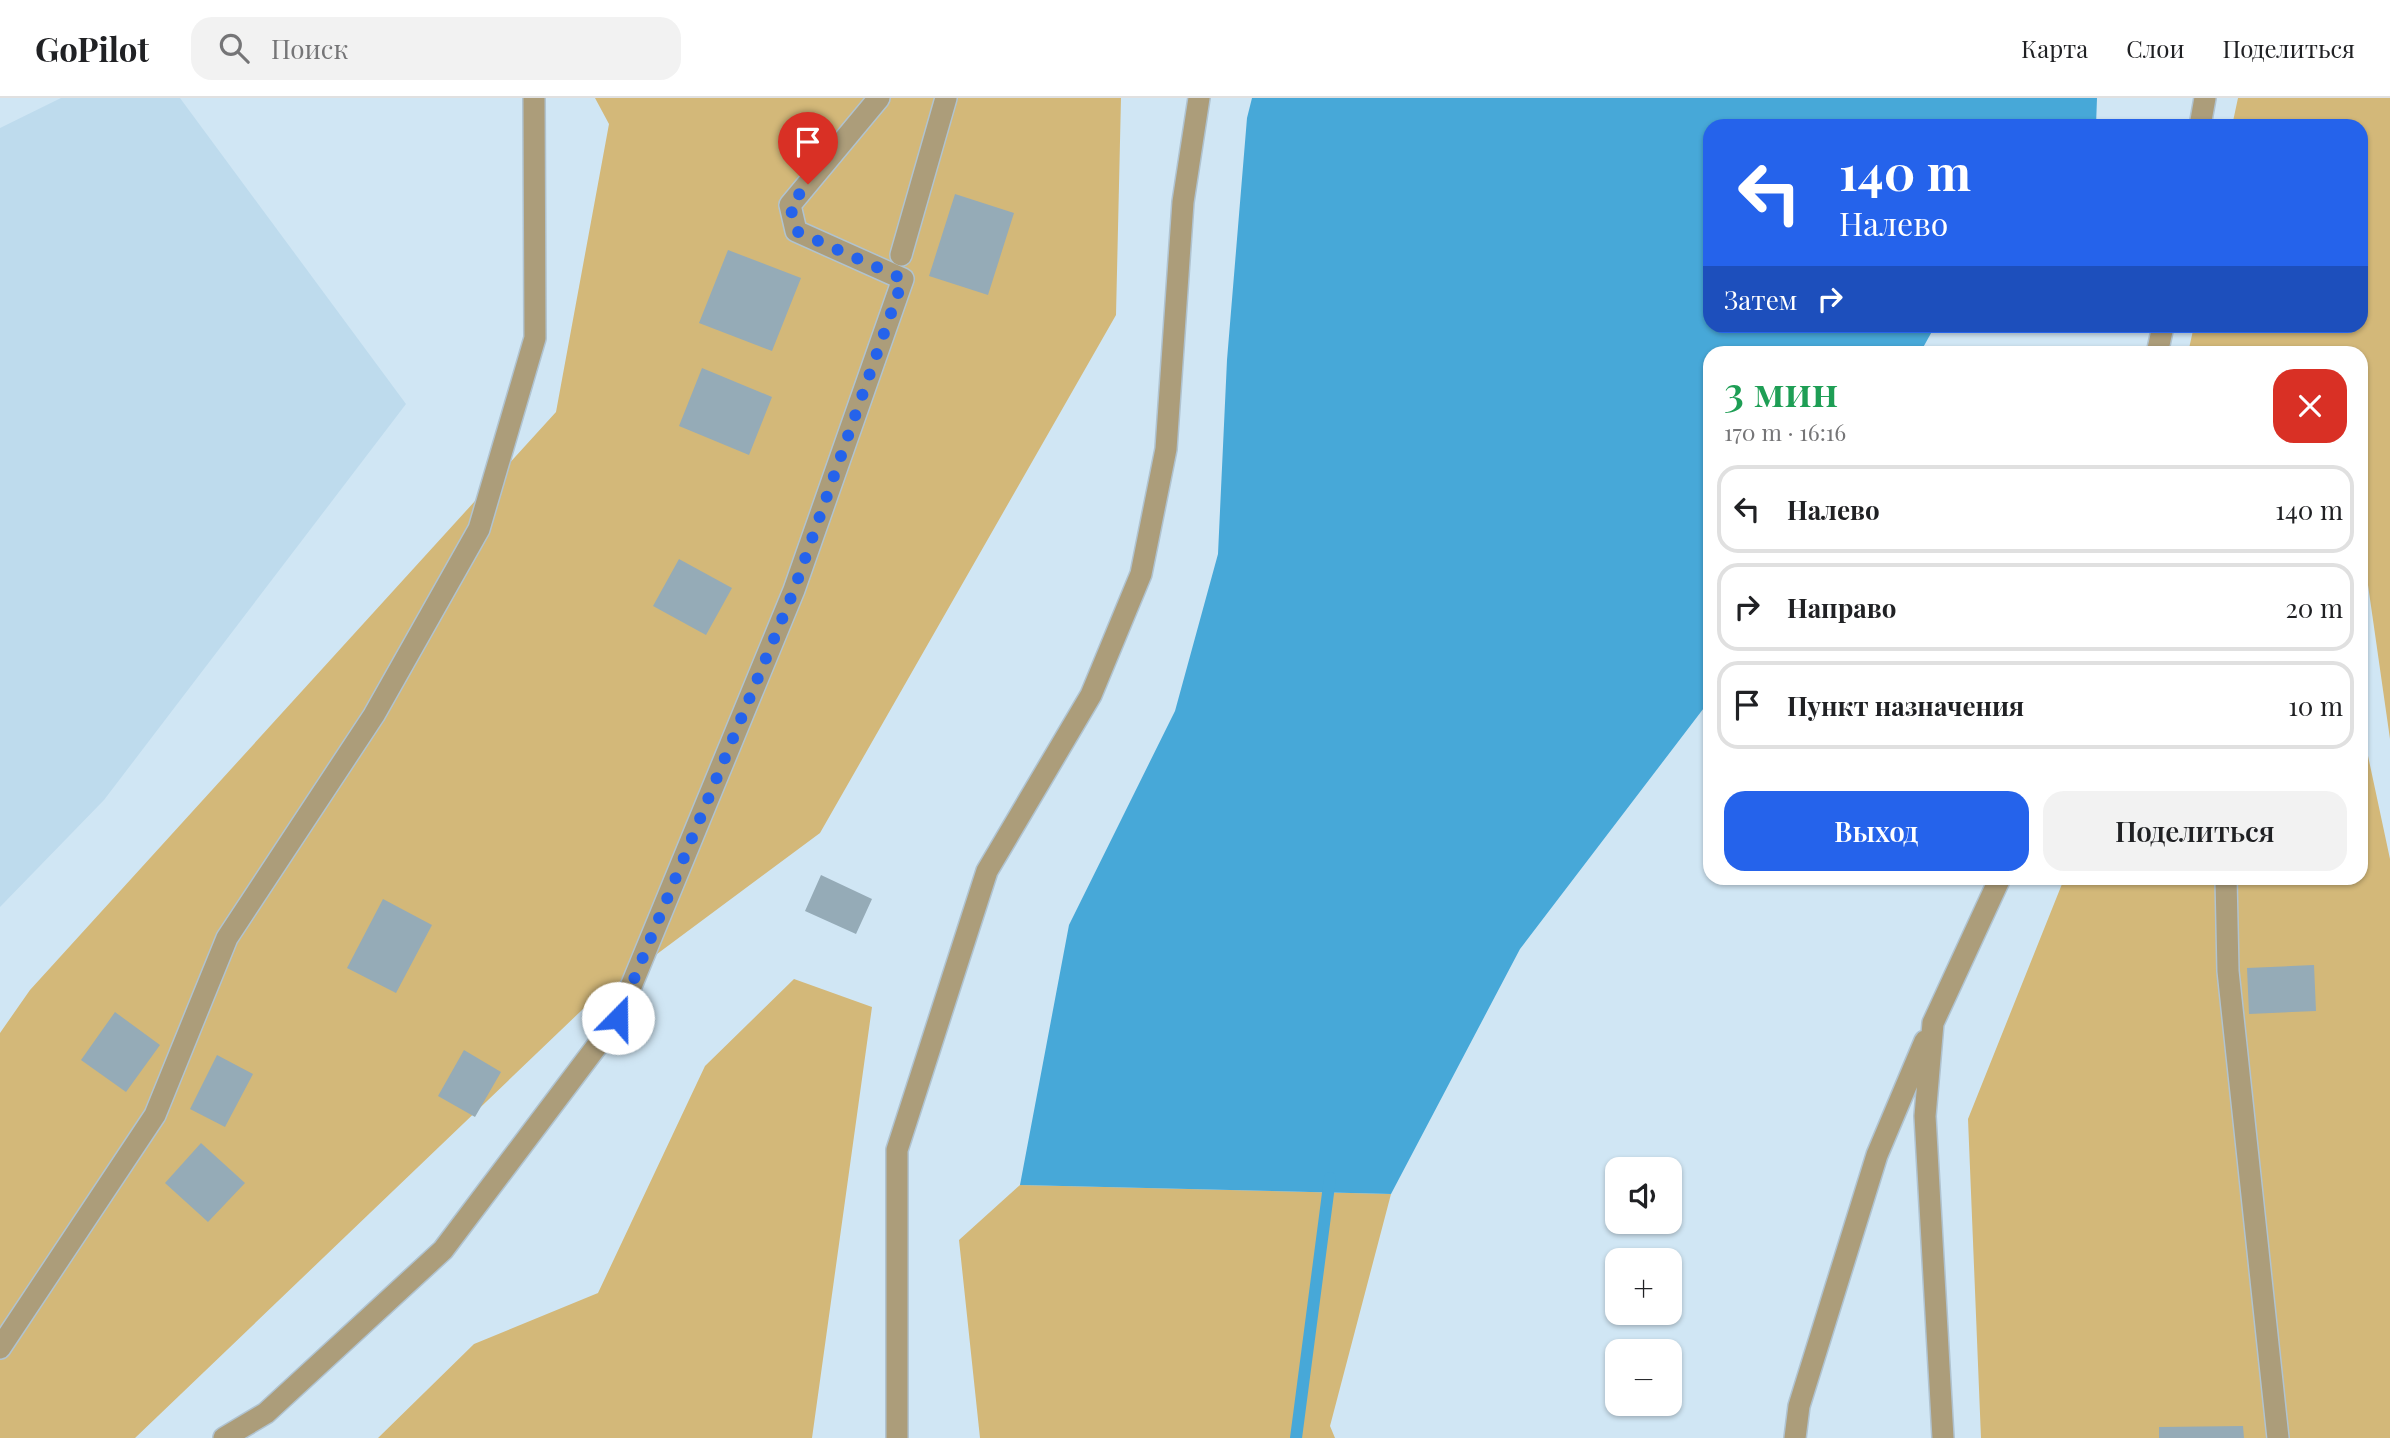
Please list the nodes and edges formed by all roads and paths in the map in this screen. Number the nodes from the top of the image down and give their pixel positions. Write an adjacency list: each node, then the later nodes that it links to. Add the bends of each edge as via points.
1 (534, 98): 11 (street, via 535,338 479,529 374,715 227,938 155,1115)
2 (879, 98): 12 (street, via 790,205 796,231 903,279 794,590 618,1018 443,1250 266,1413)
3 (946, 98): 7 (street)
4 (1199, 98): 13 (street, via 1182,202 1166,449 1141,574 1091,695 987,871 897,1150)
5 (2205, 98): 6 (street)
6 (2201, 119)
7 (901, 255)
8 (1997, 885): 10 (street)
9 (2226, 885): 16 (street, via 2228,971)
10 (1933, 1023): 14 (street, via 1877,1155 1799,1406); 15 (street, via 1925,1116)
11 (0, 1348)
12 (224, 1438)
13 (897, 1438)
14 (1795, 1438)
15 (1943, 1438)
16 (2278, 1438)

